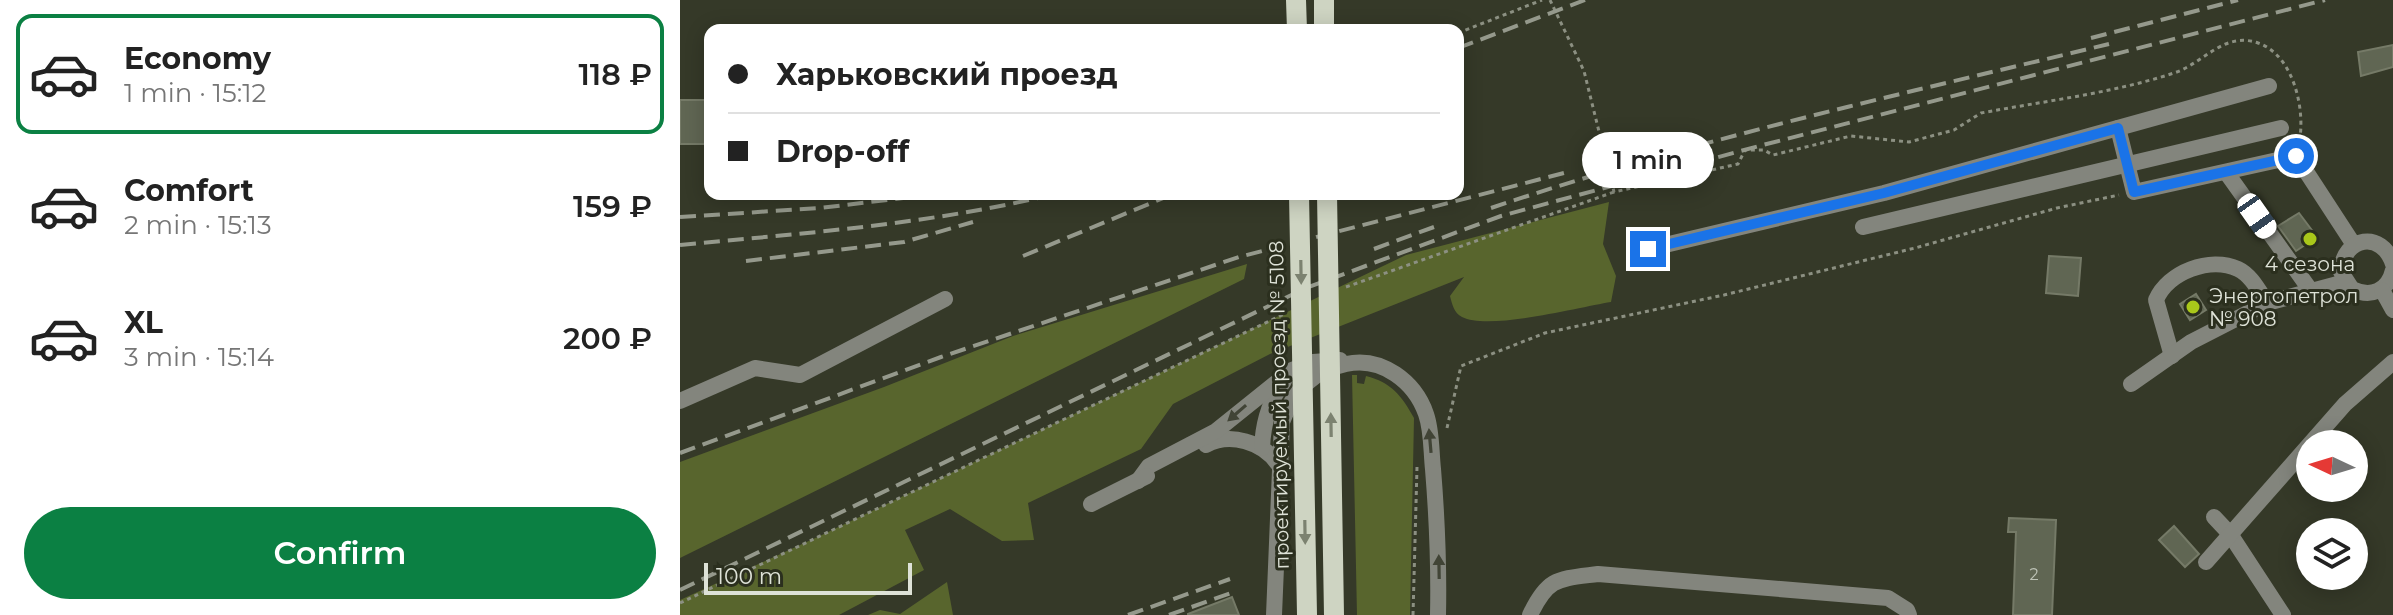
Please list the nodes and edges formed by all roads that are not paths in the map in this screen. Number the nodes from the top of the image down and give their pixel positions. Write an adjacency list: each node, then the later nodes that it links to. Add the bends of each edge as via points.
1 (1296, 0): 3 (main road)
2 (1324, 0): 4 (main road)
3 (1297, 24)
4 (1324, 24)
5 (2269, 86): 6 (street)
6 (2118, 128): 8 (street); 14 (street, via 1884,193)
7 (2281, 128): 8 (street)
8 (2127, 164): 9 (street, via 2134,192); 12 (street)
9 (2226, 172): 13 (street, via 2296,156); 18 (street)
10 (1299, 200): 36 (main road, проектируемый проезд № 5108, one-way to 36, bridge)
11 (1327, 200): 37 (main road, one-way to 11, bridge)
12 (1863, 227)
13 (2354, 245): 15 (street, via 2380,244); 16 (street, via 2342,261)
14 (1648, 249)
15 (2393, 267): 17 (street)
16 (2345, 282): 17 (street, via 2362,294); 18 (street)
17 (2382, 290): 21 (street)
18 (2311, 291): 20 (street)
19 (945, 299): 27 (street, via 800,375 755,368)
20 (2267, 303): 22 (street); 22 (street, via 2241,270 2221,263 2182,274 2168,282 2156,300)
21 (2393, 310)
22 (2172, 356): 26 (street)
23 (1354, 362): 25 (street, via 1324,360); 29 (street, via 1319,373 1299,390 1282,422); 38 (street, one-way to 23, via 1437,519 1426,413 1406,381 1382,367)
24 (2393, 362): 33 (street, via 2345,404)
25 (1292, 370): 28 (street, via 1273,395); 30 (street, one-way to 30, via 1216,431 1149,466)
26 (2131, 384)
27 (680, 401)
28 (1262, 448): 29 (street); 30 (street, via 1218,438)
29 (1278, 464): 35 (street)
30 (1138, 481): 31 (street)
31 (1091, 504)
32 (2214, 517): 33 (street)
33 (2230, 534): 34 (street); 41 (street)
34 (2206, 562)
35 (1274, 615)
36 (1307, 615)
37 (1334, 615)
38 (1438, 615)
39 (1530, 615): 40 (street, via 1542,590 1562,578 1598,574 1888,598)
40 (1909, 615)
41 (2283, 615)

